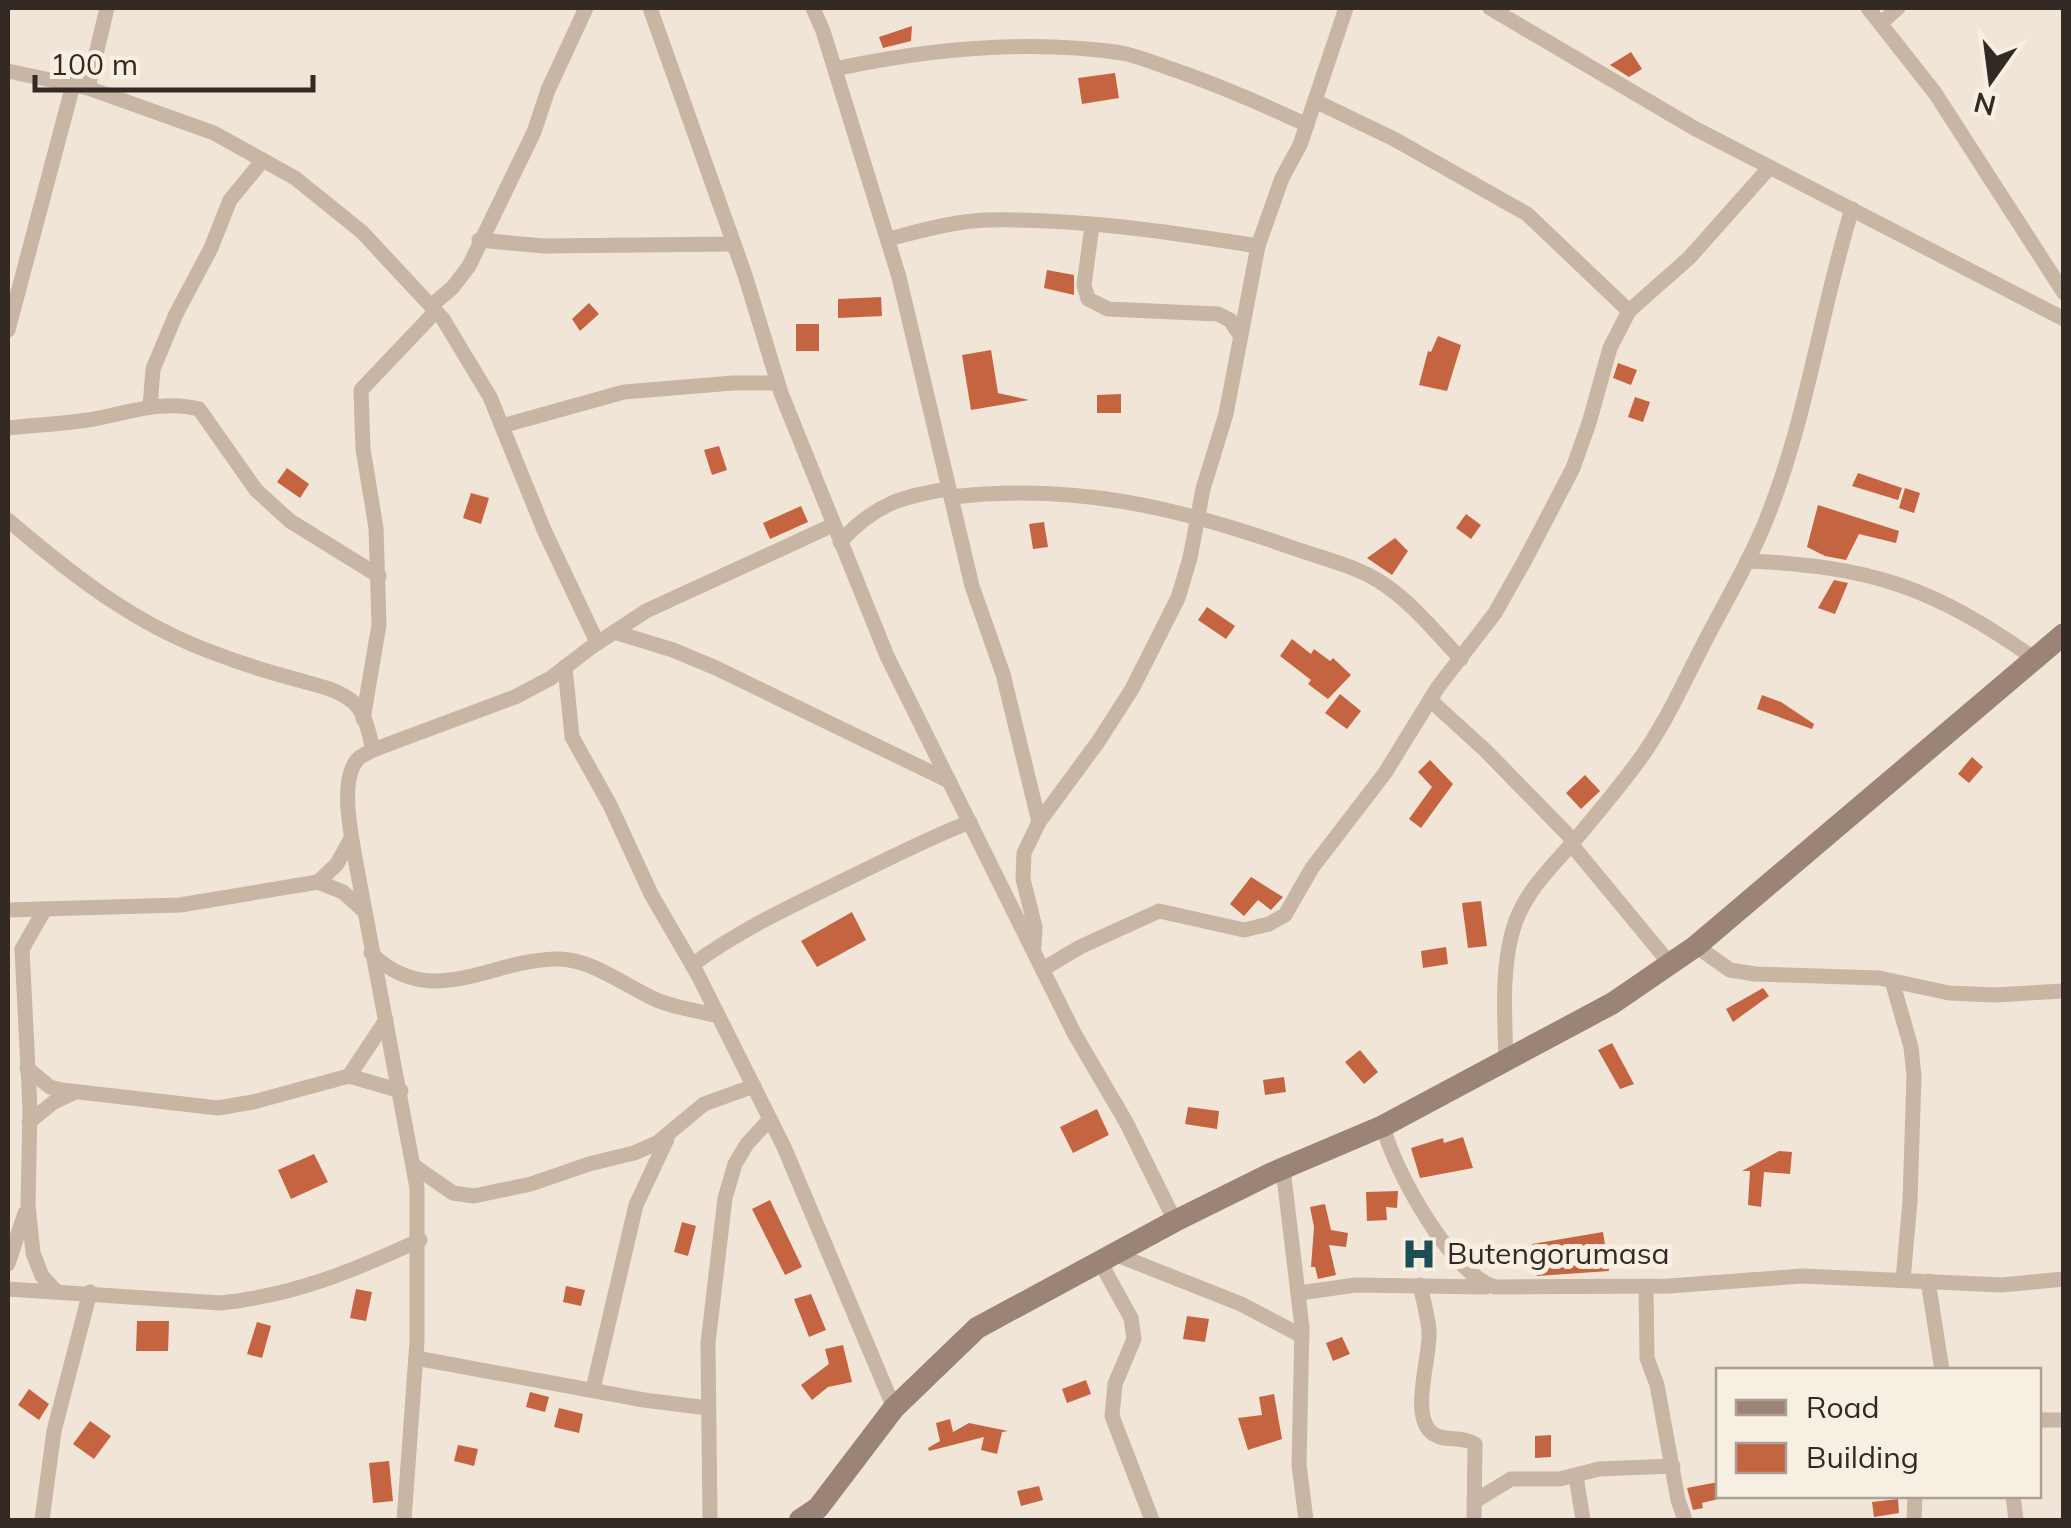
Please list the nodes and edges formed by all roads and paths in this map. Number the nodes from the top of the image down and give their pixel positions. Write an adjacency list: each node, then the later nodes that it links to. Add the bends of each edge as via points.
1 (107, 8): 12 (street)
2 (586, 8): 20 (street)
3 (650, 8): 21 (street)
4 (813, 8): 10 (street)
5 (1346, 8): 13 (street)
6 (1490, 8): 16 (street)
7 (1868, 8): 9 (street)
8 (1898, 8): 9 (street)
9 (1881, 23): 23 (street, via 1935,92)
10 (834, 69): 14 (street, via 979,48 1125,54); 19 (street)
11 (8, 72): 12 (street)
12 (81, 86): 15 (street, via 214,133); 27 (street)
13 (1315, 101): 14 (street); 25 (street, via 1526,214)
14 (1307, 125): 22 (street)
15 (263, 160): 24 (street, via 362,232); 30 (street, via 230,200 176,314 152,369)
16 (1770, 167): 17 (street); 25 (street, via 1690,258)
17 (1852, 209): 26 (street); 38 (street, via 1804,410)
18 (1092, 226): 19 (street, via 986,220); 22 (street); 28 (street, via 1084,285 1095,305 1218,314)
19 (888, 239): 33 (street)
20 (479, 240): 21 (street); 24 (street, via 469,266)
21 (734, 244): 29 (street)
22 (1258, 246): 28 (street)
23 (2064, 293)
24 (434, 309): 31 (street); 39 (street, via 362,390)
25 (1629, 311): 43 (street, via 1610,348 1573,468 1495,613)
26 (2064, 318)
27 (8, 330)
28 (1240, 334): 34 (street)
29 (778, 383): 31 (street, via 624,392); 36 (street)
30 (150, 407): 32 (street); 39 (street, via 199,409 256,490 290,521)
31 (502, 426): 42 (street)
32 (8, 428)
33 (950, 493): 34 (street, via 1044,492); 37 (street, via 914,494 884,505); 51 (street)
34 (1197, 515): 43 (street, via 1383,583); 51 (street, via 1178,598 1132,689)
35 (8, 520): 47 (street, via 71,574 162,631 324,686 354,702)
36 (833, 525): 37 (street); 40 (street)
37 (840, 542): 49 (street)
38 (1746, 561): 44 (street, via 1898,582 1987,625); 53 (street, via 1670,715)
39 (379, 576): 47 (street, via 379,625)
40 (614, 632): 42 (street); 49 (street, via 702,662)
41 (2064, 634): 44 (street)
42 (597, 642): 45 (street)
43 (1461, 659): 46 (street)
44 (2035, 659): 58 (street)
45 (565, 667): 48 (street, via 515,697); 61 (street, via 572,737)
46 (1430, 700): 53 (street); 63 (street, via 1285,915 1244,930 1158,911)
47 (364, 719): 48 (street)
48 (373, 750): 52 (street, via 358,759 348,787)
49 (949, 781): 50 (street)
50 (970, 822): 59 (street); 61 (street, via 813,894)
51 (1039, 822): 59 (street, via 1023,864)
52 (352, 836): 54 (street); 57 (street)
53 (1573, 842): 62 (street); 68 (street, via 1539,878 1512,933)
54 (318, 882): 55 (street, via 180,905); 57 (street, via 343,892)
55 (45, 909): 56 (street); 69 (street, via 22,950)
56 (8, 910)
57 (365, 912): 60 (street)
58 (1696, 946): 62 (street); 64 (street, via 1730,970)
59 (1034, 950): 63 (street)
60 (371, 953): 66 (street, via 395,972 436,982 562,959 659,1001); 67 (street)
61 (692, 965): 66 (street)
62 (1671, 965): 68 (street)
63 (1043, 969): 81 (street)
64 (1892, 981): 65 (street, via 1949,993); 85 (street, via 1914,1076)
65 (2064, 991)
66 (718, 1016): 71 (street)
67 (386, 1020): 70 (street); 72 (street)
68 (1506, 1062): 76 (street)
69 (28, 1068): 73 (street, via 50,1086); 75 (street)
70 (348, 1076): 72 (street); 73 (street, via 218,1108)
71 (754, 1086): 74 (street); 77 (street, via 704,1104)
72 (401, 1091): 78 (street)
73 (75, 1092): 75 (street)
74 (770, 1119): 99 (street, via 735,1164 725,1198 708,1343); 100 (street)
75 (29, 1122): 80 (street)
76 (1383, 1126): 79 (street); 90 (street, via 1404,1180 1454,1255 1470,1274)
77 (672, 1131): 78 (street, via 634,1153 474,1196 453,1193); 98 (street, via 636,1205)
78 (414, 1166): 82 (street)
79 (1283, 1169): 81 (street); 94 (street)
80 (28, 1204): 84 (street); 92 (street, via 33,1253)
81 (1175, 1220): 83 (street)
82 (420, 1240): 93 (street, via 342,1276 253,1300 221,1304); 96 (street)
83 (1106, 1257): 95 (street, via 1241,1304); 100 (street, via 976,1328); 108 (street, via 1134,1340 1116,1384 1112,1416)
84 (8, 1264)
85 (1903, 1280): 87 (street); 89 (street, via 1802,1276)
86 (2064, 1280): 87 (street)
87 (1928, 1281): 97 (street)
88 (1420, 1284): 90 (street); 94 (street); 103 (street, via 1429,1332 1424,1419 1438,1436 1475,1444)
89 (1646, 1286): 90 (street); 101 (street, via 1648,1358)
90 (1495, 1287)
91 (8, 1289): 92 (street)
92 (56, 1291): 93 (street)
93 (90, 1292): 104 (street, via 54,1431)
94 (1299, 1293): 95 (street)
95 (1302, 1336): 109 (street)
96 (416, 1358): 98 (street); 105 (street)
97 (1942, 1368)
98 (593, 1389): 99 (street)
99 (708, 1408): 106 (street)
100 (894, 1408): 107 (street, via 818,1508)
101 (1672, 1466): 102 (street); 112 (street)
102 (1576, 1476): 103 (street, via 1511,1479); 111 (street)
103 (1475, 1501): 110 (street)
104 (42, 1520)
105 (404, 1520)
106 (710, 1520)
107 (800, 1520)
108 (1152, 1520)
109 (1306, 1520)
110 (1474, 1520)
111 (1583, 1520)
112 (1685, 1520)

